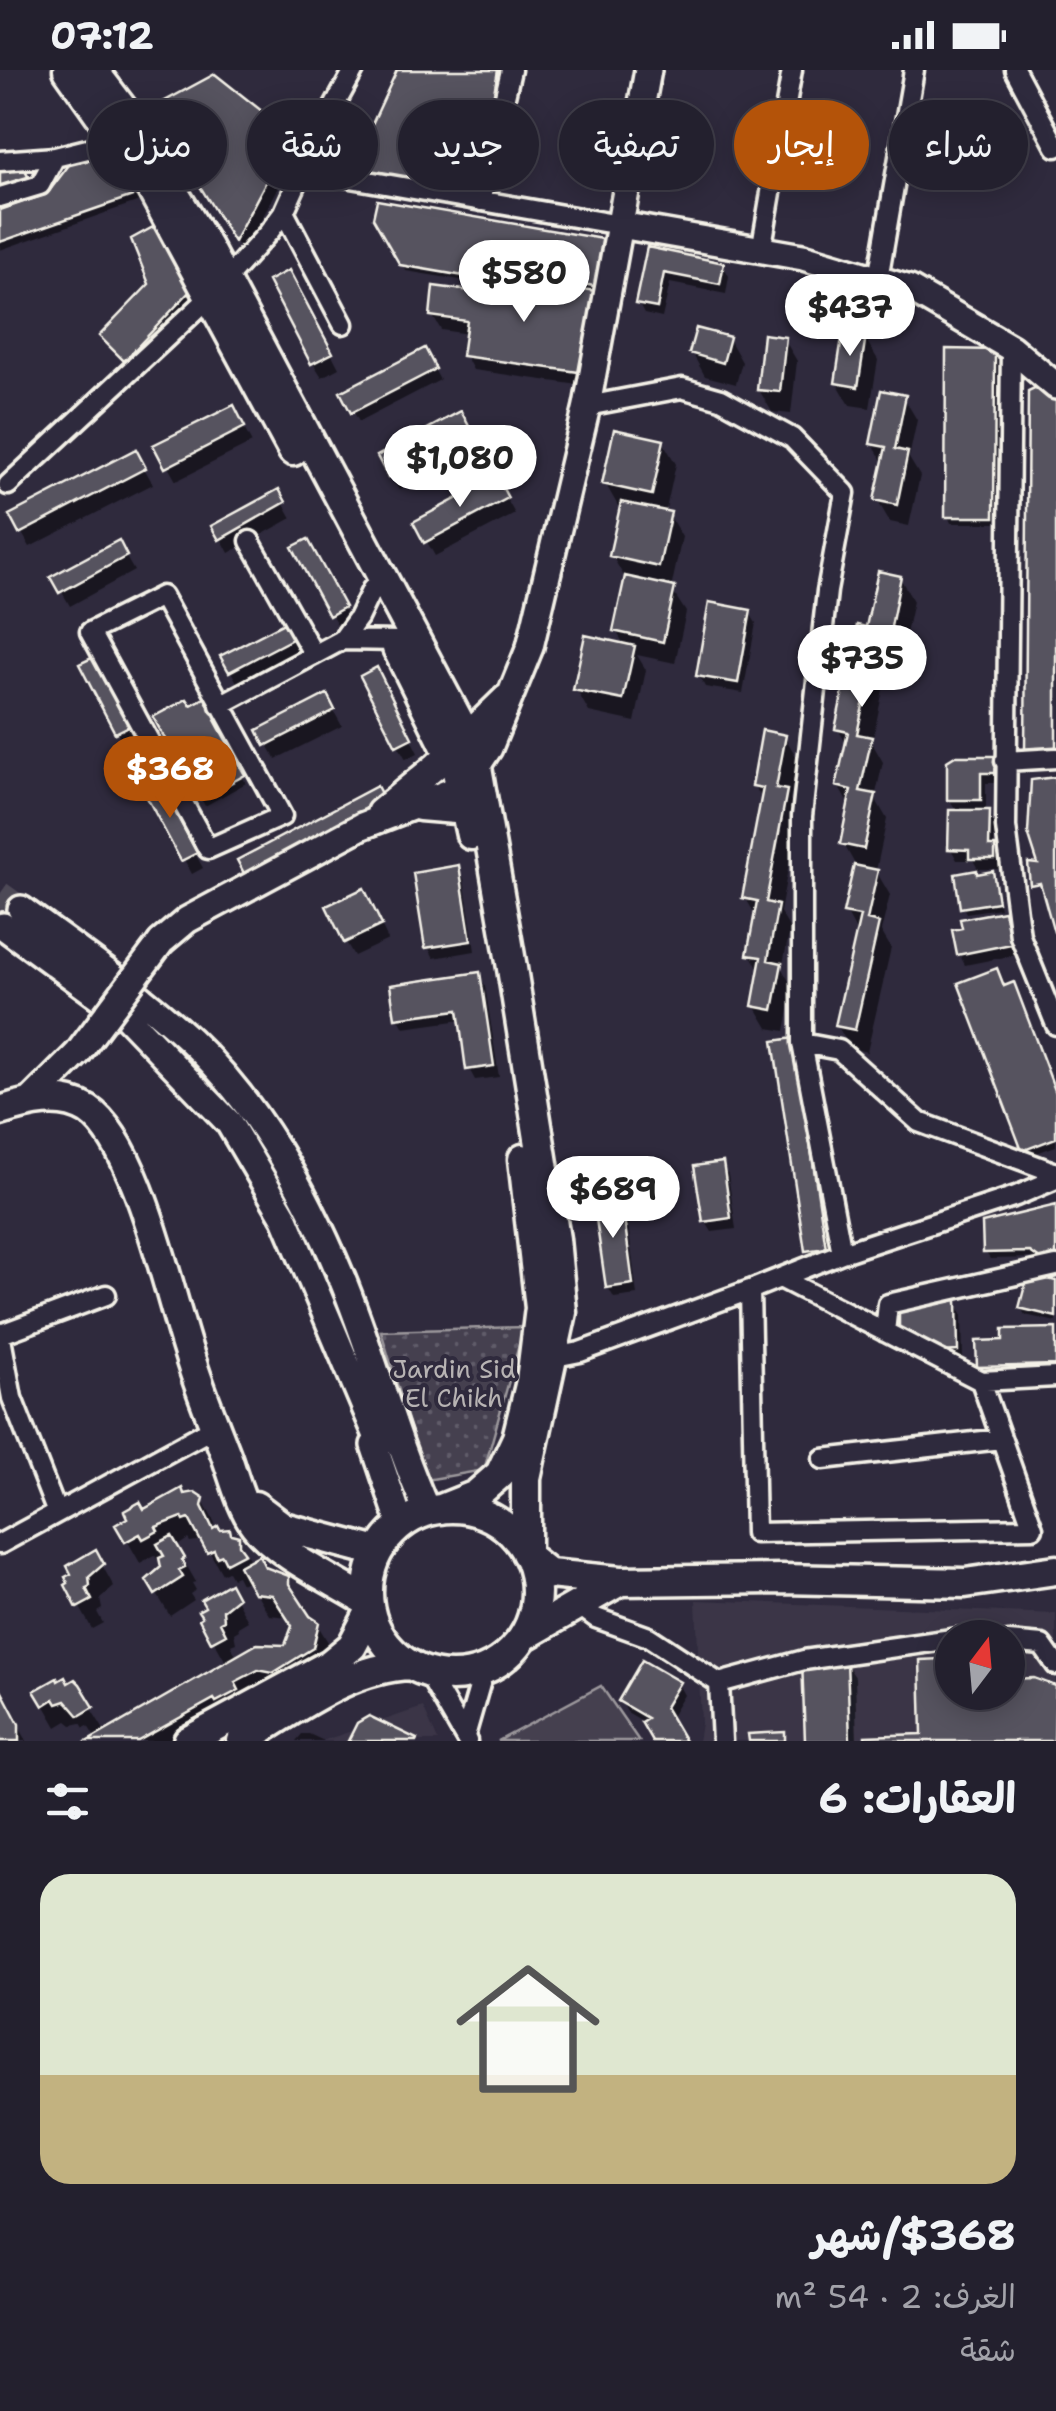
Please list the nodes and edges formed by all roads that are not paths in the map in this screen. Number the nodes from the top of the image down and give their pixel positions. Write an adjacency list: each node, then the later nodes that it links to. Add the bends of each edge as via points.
1 (68, 70): 9 (main road)
2 (93, 70): 10 (main road)
3 (354, 70): 11 (street)
4 (512, 70): 20 (street)
5 (648, 70): 22 (street)
6 (792, 70): 23 (street)
7 (914, 70): 24 (street)
8 (1015, 70): 12 (street)
9 (94, 100)
10 (108, 100)
11 (338, 100)
12 (1056, 147)
13 (88, 148): 14 (street)
14 (54, 157): 15 (street); 19 (street, via 40,185)
15 (0, 161)
16 (378, 183): 20 (street)
17 (153, 190): 25 (main road)
18 (294, 190): 21 (street)
19 (0, 197)
20 (481, 201): 22 (street)
21 (284, 212): 25 (street); 26 (street)
22 (620, 225): 23 (street); 29 (street)
23 (761, 251): 24 (street)
24 (878, 280): 27 (street, via 910,289)
25 (217, 290): 30 (street); 32 (main road)
26 (343, 324)
27 (1011, 348): 28 (street); 40 (street)
28 (1056, 386)
29 (587, 406): 36 (street); 46 (street, via 682,388 721,399 792,438 845,493 802,816)
30 (8, 486)
31 (250, 540): 35 (street)
32 (376, 586): 33 (main road); 34 (street)
33 (402, 637): 34 (street); 38 (main road)
34 (342, 640): 35 (street)
35 (314, 655): 37 (street)
36 (514, 692): 38 (street); 41 (street)
37 (220, 705): 37 (street, via 282,816 208,849 90,632 162,596)
38 (458, 743): 41 (main road); 43 (street)
39 (1056, 758): 40 (street)
40 (1006, 761): 45 (street, via 1006,827 1020,936)
41 (469, 787): 42 (main road); 44 (main road); 44 (main road)
42 (420, 806): 43 (street)
43 (362, 826): 47 (street, bridge, via 187,920 161,942)
44 (503, 964): 52 (main road)
45 (1056, 1025)
46 (802, 1044): 51 (street, via 839,1050 919,1122); 53 (street)
47 (78, 1053): 48 (street); 49 (street, via 71,1072)
48 (29, 1102): 49 (main road); 50 (main road)
49 (74, 1105): 63 (main road, via 112,1134 132,1170)
50 (0, 1111)
51 (1056, 1176): 53 (street, via 1016,1196)
52 (538, 1189): 60 (main road, via 562,1312); 67 (main road, via 540,1308 517,1438 500,1474 476,1495)
53 (842, 1252): 55 (street)
54 (1056, 1266): 58 (street, via 888,1304)
55 (780, 1278): 56 (street); 58 (street)
56 (750, 1290): 60 (street); 64 (street, via 755,1533 1034,1528)
57 (106, 1295): 59 (street)
58 (884, 1332): 62 (street)
59 (0, 1333): 68 (street, via 12,1398)
60 (555, 1357): 72 (main road, via 526,1478)
61 (1056, 1376): 62 (street)
62 (981, 1381): 64 (street)
63 (216, 1427): 66 (main road); 68 (street)
64 (1001, 1439): 65 (street)
65 (822, 1459)
66 (237, 1486): 71 (main road, via 284,1527); 76 (main road, via 254,1524 284,1553)
67 (434, 1510): 69 (main road); 69 (street, via 341,1276 271,1139 192,1042 140,998 12,917 126,1016 229,1123 284,1218 330,1323 380,1444 374,1445); 72 (main road, via 490,1517)
68 (58, 1513): 70 (street)
69 (401, 1525): 71 (main road)
70 (0, 1544)
71 (378, 1552): 76 (main road, via 369,1576)
72 (528, 1556): 74 (main road, via 549,1574); 77 (main road, via 536,1584)
73 (1056, 1570): 74 (main road, via 966,1584)
74 (620, 1581): 75 (main road)
75 (577, 1604): 77 (main road); 83 (street, via 649,1637)
76 (369, 1607): 81 (main road, via 385,1642); 85 (main road, via 352,1646 330,1664)
77 (524, 1636): 82 (main road)
78 (935, 1641): 83 (street, via 804,1660)
79 (1025, 1644): 80 (street, via 1042,1645)
80 (1056, 1665)
81 (419, 1669): 82 (main road, via 446,1676); 84 (street); 86 (main road, via 392,1666 348,1679)
82 (484, 1670): 84 (street)
83 (719, 1683): 87 (street)
84 (466, 1738)
85 (188, 1741)
86 (242, 1741)
87 (722, 1741)

